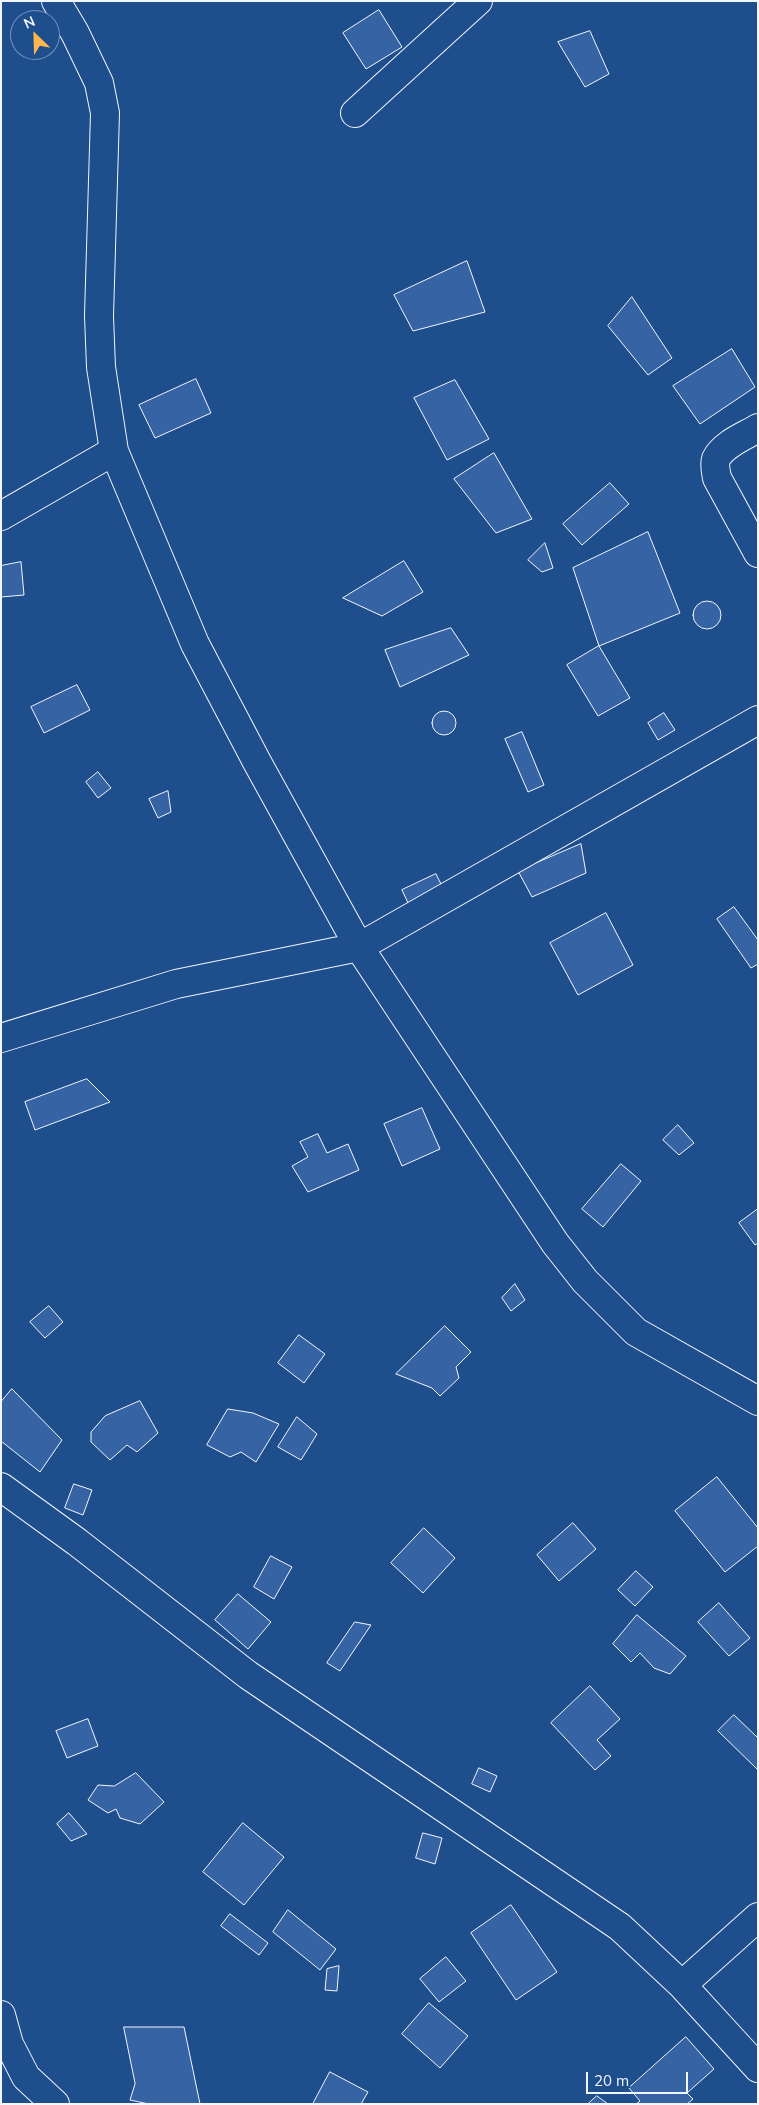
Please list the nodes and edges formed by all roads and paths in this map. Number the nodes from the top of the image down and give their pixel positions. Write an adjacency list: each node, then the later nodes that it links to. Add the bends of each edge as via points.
1 (56, 1): 5 (street, via 99,84 105,113 99,316 102,367)
2 (478, 1): 3 (street)
3 (355, 113)
4 (758, 428): 7 (street, via 723,450 715,465 718,478)
5 (114, 451): 6 (street); 9 (street, via 195,644)
6 (1, 516)
7 (758, 553)
8 (758, 720): 9 (street)
9 (359, 947): 10 (street, via 176,984); 11 (street, via 555,1243 585,1281 636,1332)
10 (1, 1038)
11 (758, 1401)
12 (1, 1487): 14 (street, via 248,1675 620,1927)
13 (758, 1917): 14 (street)
14 (682, 1985): 16 (street)
15 (1, 2016): 17 (street, via 8,2044 26,2077)
16 (758, 2068)
17 (54, 2104)

